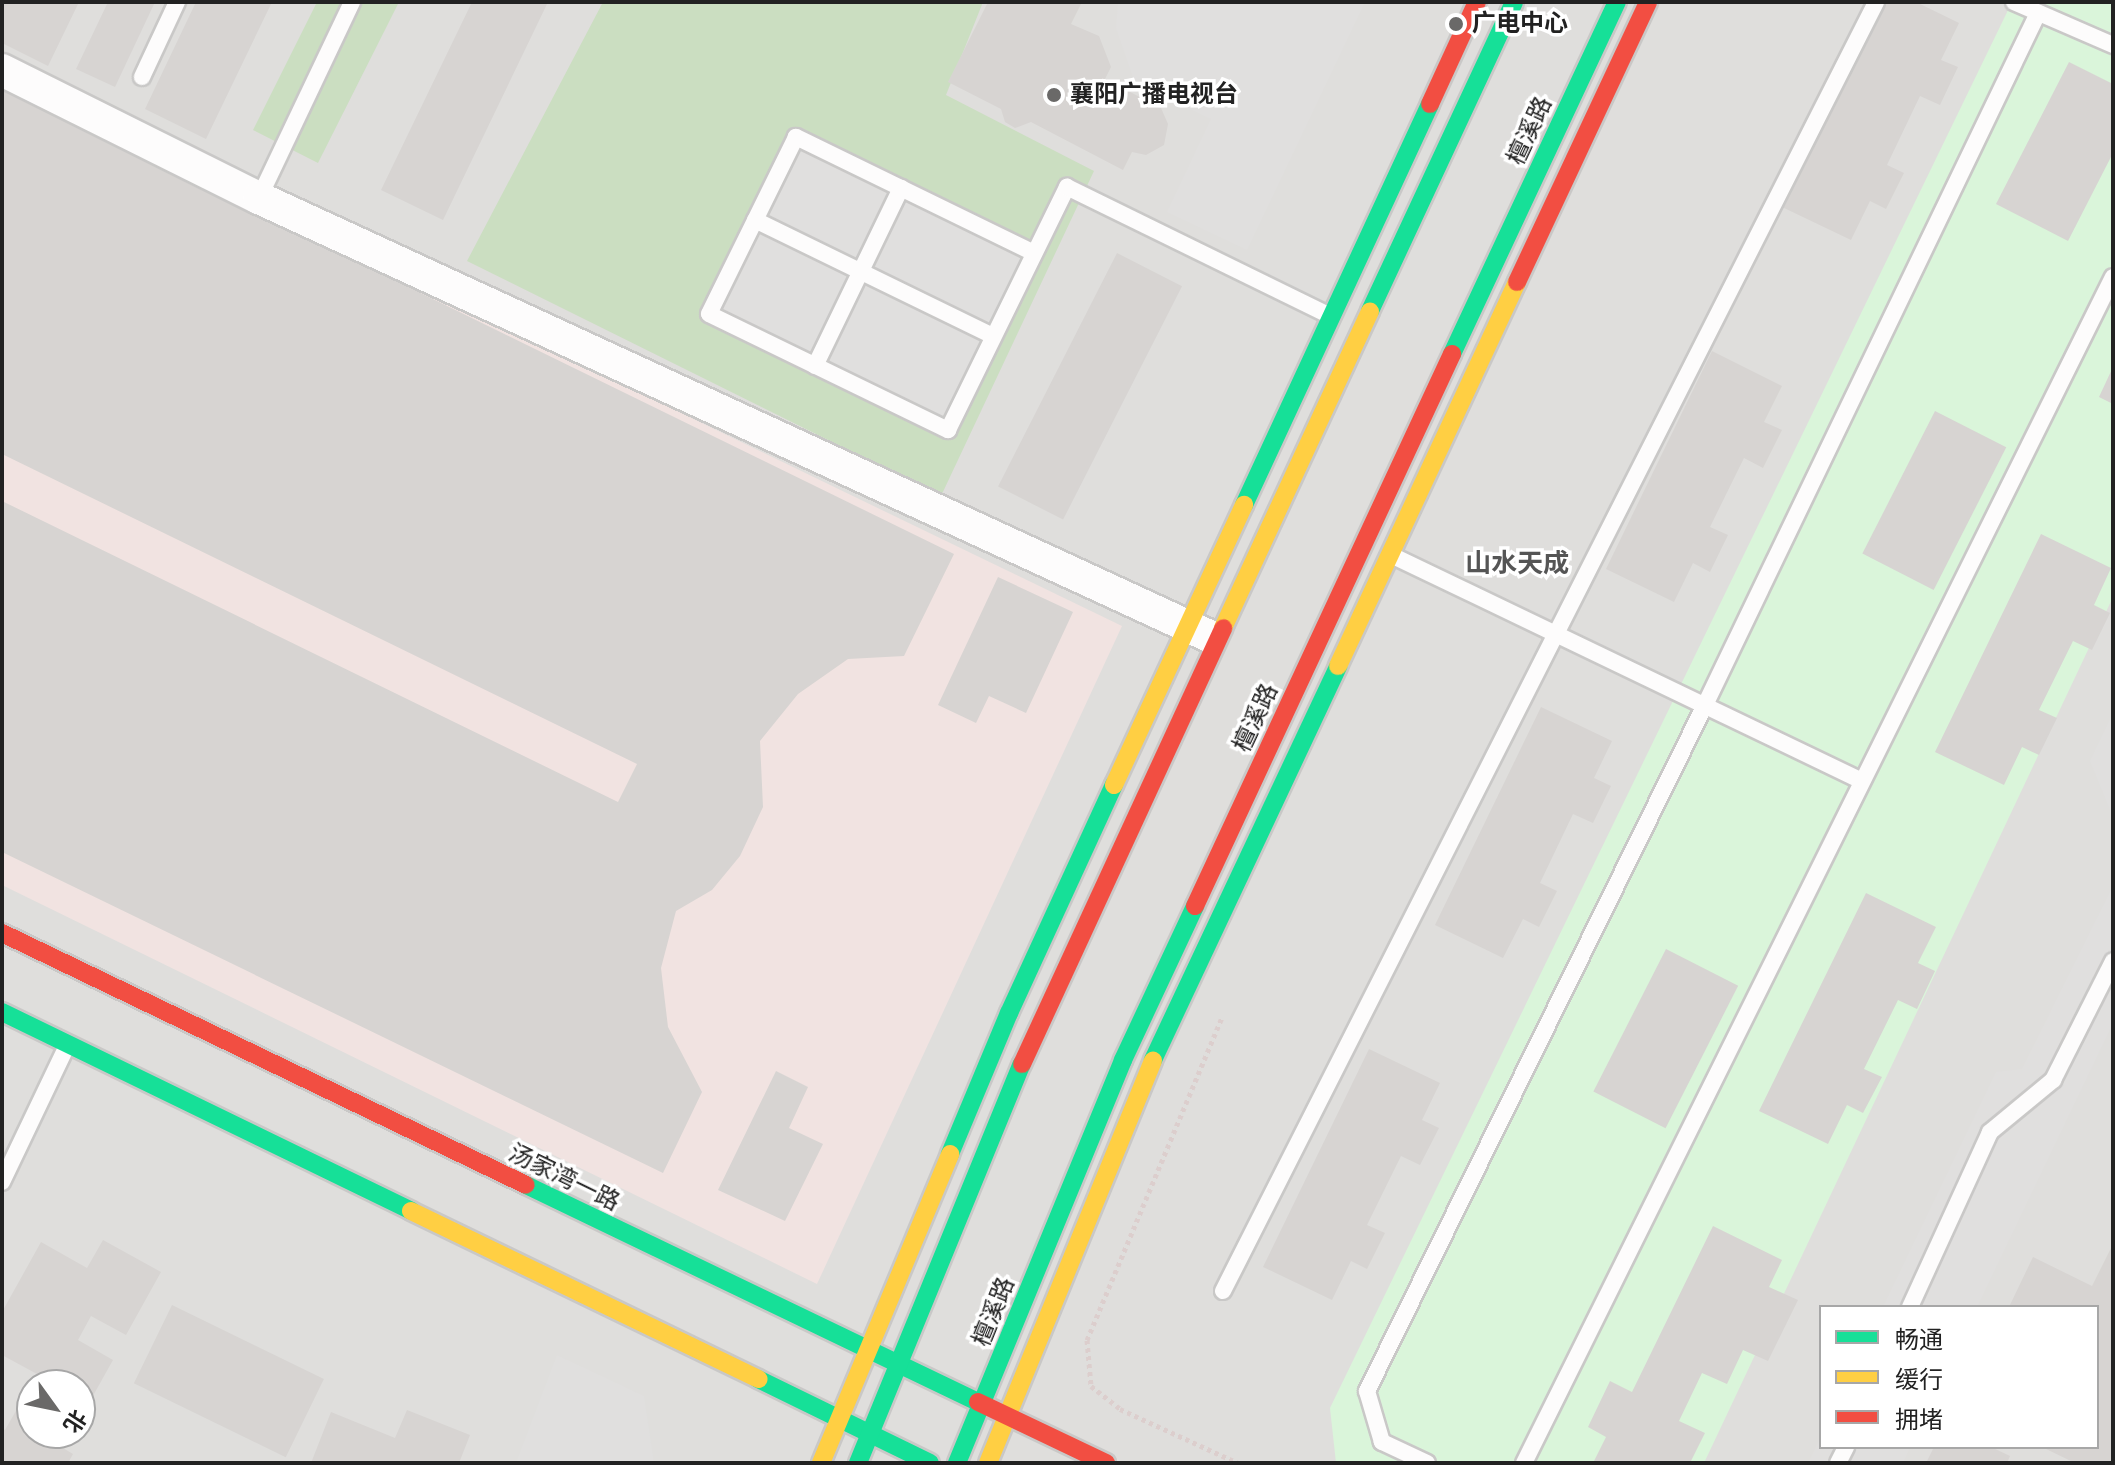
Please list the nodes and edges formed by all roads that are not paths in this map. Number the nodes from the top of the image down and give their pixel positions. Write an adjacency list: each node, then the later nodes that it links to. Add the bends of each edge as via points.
1 (177, 2): 12 (lane)
2 (352, 2): 14 (lane)
3 (1477, 2): 19 (street)
4 (1514, 2): 26 (street)
5 (1617, 2): 22 (street, 檀溪路)
6 (1648, 2): 23 (street)
7 (1876, 2): 25 (lane)
8 (2014, 2): 9 (lane)
9 (2038, 13): 10 (lane); 27 (lane)
10 (2113, 45)
11 (2, 70): 14 (street)
12 (142, 77)
13 (901, 188): 15 (lane, via 796,137); 16 (lane); 17 (lane)
14 (259, 198): 24 (street)
15 (755, 220): 17 (lane); 21 (lane, via 709,314)
16 (1032, 252): 19 (lane, via 1067,187); 20 (lane)
17 (860, 272): 20 (lane); 21 (lane)
18 (2113, 277): 28 (lane)
19 (1331, 317): 24 (street)
20 (993, 336): 21 (lane, via 948,430)
21 (815, 366)
22 (1365, 542): 23 (lane); 38 (street, 檀溪路, via 1123,1060)
23 (1392, 555): 25 (lane); 39 (street, via 1150,1067)
24 (1187, 627): 26 (street); 36 (street, via 1009,1013)
25 (1556, 634): 27 (lane); 34 (lane)
26 (1217, 640): 37 (street, via 1039,1023)
27 (1705, 705): 28 (lane); 48 (lane, via 1367,1391 1382,1442)
28 (1860, 780): 49 (lane)
29 (2, 933): 36 (street, 汤家湾一路)
30 (2113, 961): 35 (lane, via 2053,1080 1990,1132)
31 (2, 1012): 32 (street)
32 (68, 1045): 33 (lane); 40 (street)
33 (2, 1182)
34 (1223, 1291)
35 (1911, 1305)
36 (867, 1349): 37 (street, 汤家湾一路); 40 (street)
37 (899, 1363): 38 (street, 汤家湾一路); 41 (street)
38 (982, 1402): 39 (street, 汤家湾一路); 45 (street, 檀溪路)
39 (1008, 1414): 46 (street); 47 (street, 汤家湾一路)
40 (838, 1420): 41 (street); 42 (street)
41 (869, 1436): 43 (street); 44 (street)
42 (821, 1463)
43 (858, 1463)
44 (930, 1463)
45 (957, 1463)
46 (988, 1463)
47 (1106, 1463)
48 (1427, 1463)
49 (1524, 1463)

